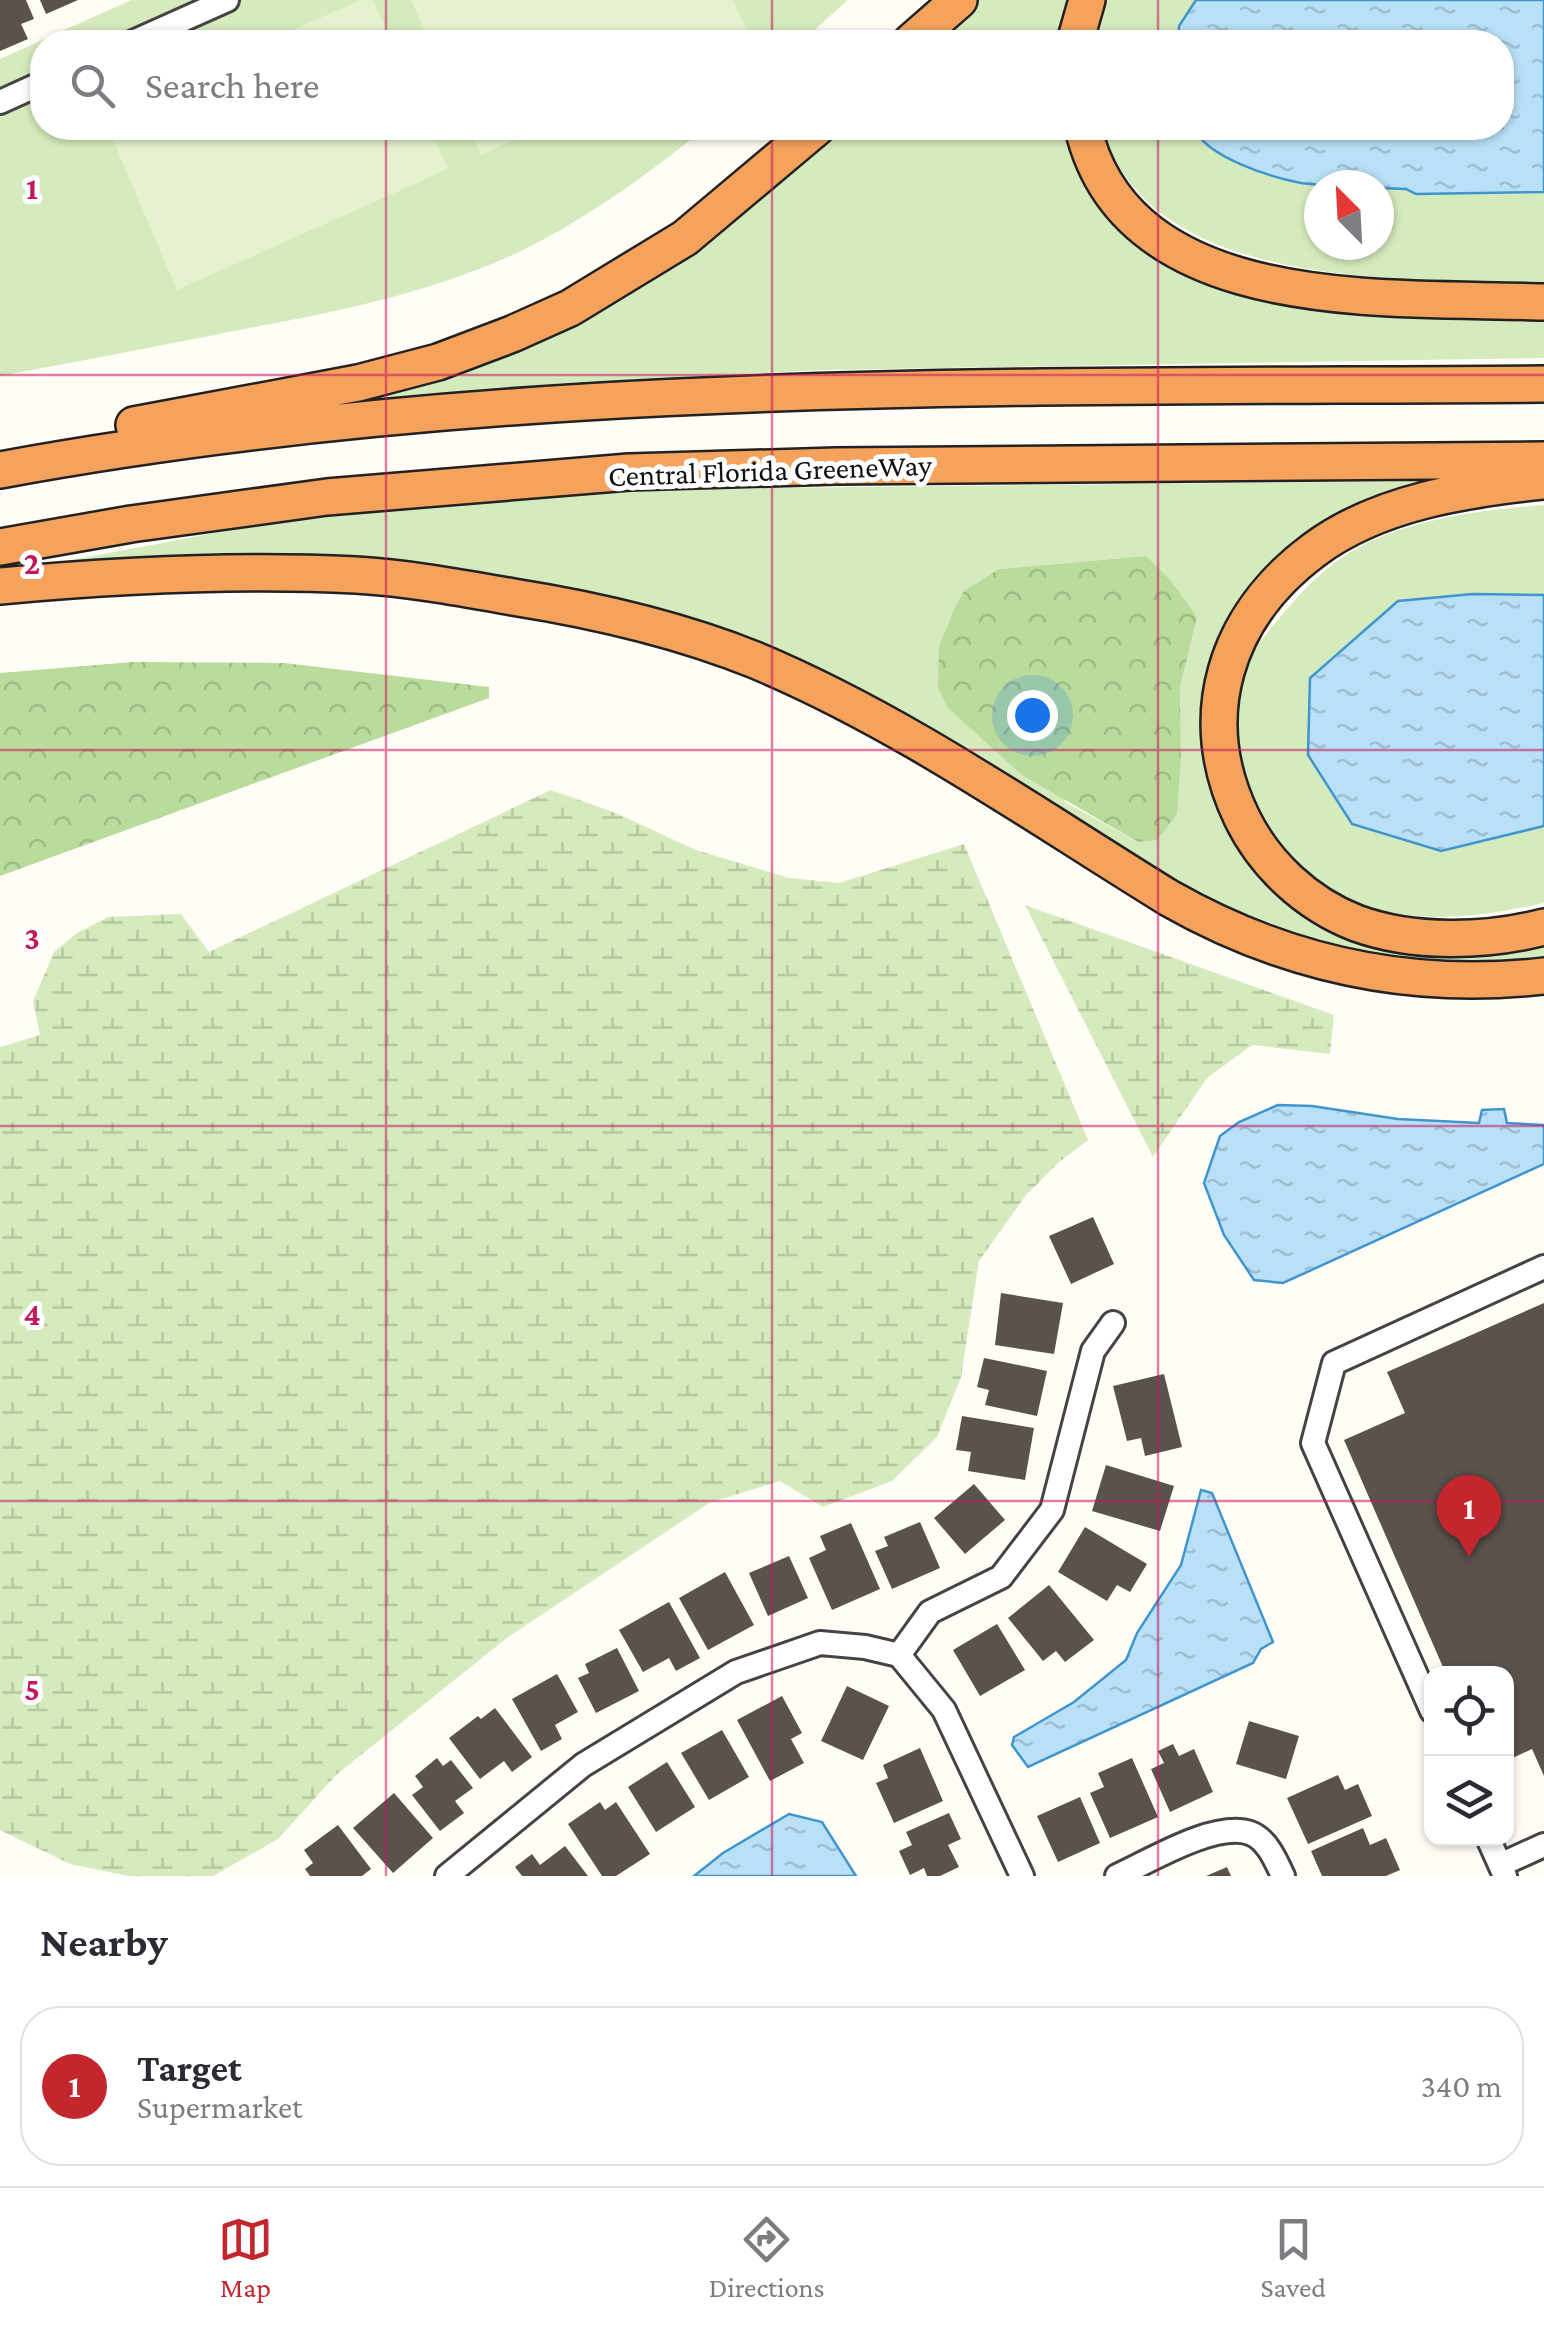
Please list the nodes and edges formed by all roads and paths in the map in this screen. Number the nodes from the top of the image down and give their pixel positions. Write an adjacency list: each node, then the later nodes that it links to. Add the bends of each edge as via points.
1 (227, 0): 4 (street)
2 (958, 0): 5 (highway)
3 (1087, 0): 6 (highway)
4 (160, 30)
5 (925, 30)
6 (1079, 30)
7 (30, 88): 8 (street)
8 (0, 102)
9 (802, 140): 13 (highway, via 685,238 570,308 512,334 358,384)
10 (1088, 140): 11 (highway, via 1124,208 1160,240 1222,270 1314,293)
11 (1544, 302)
12 (1544, 384): 15 (highway, via 626,398 319,424)
13 (0, 453)
14 (1544, 460): 17 (highway, Central Florida GreeneWay, via 629,472 327,497)
15 (0, 470)
16 (1544, 480): 19 (highway, via 1400,508 1315,549 1258,604 1237,639 1218,712 1218,752 1252,838 1310,899 1356,922 1408,936 1499,935)
17 (0, 547)
18 (0, 586): 20 (highway, via 176,574 360,575 565,605 653,626 754,660 846,703 1168,898 1271,947 1415,980)
19 (1544, 927)
20 (1544, 976)
21 (1544, 1268): 24 (street, via 1334,1363 1312,1443)
22 (1114, 1322): 23 (street, via 1093,1351 1052,1510 1000,1577 930,1612)
23 (898, 1655): 28 (street, via 820,1643 736,1672 583,1765); 29 (street, via 944,1710)
24 (1424, 1693)
25 (1544, 1845): 27 (street)
26 (1492, 1846): 27 (street)
27 (1502, 1870)
28 (448, 1876)
29 (1022, 1876)
30 (1116, 1876): 31 (street, via 1222,1830 1252,1834 1273,1854)
31 (1283, 1876)

